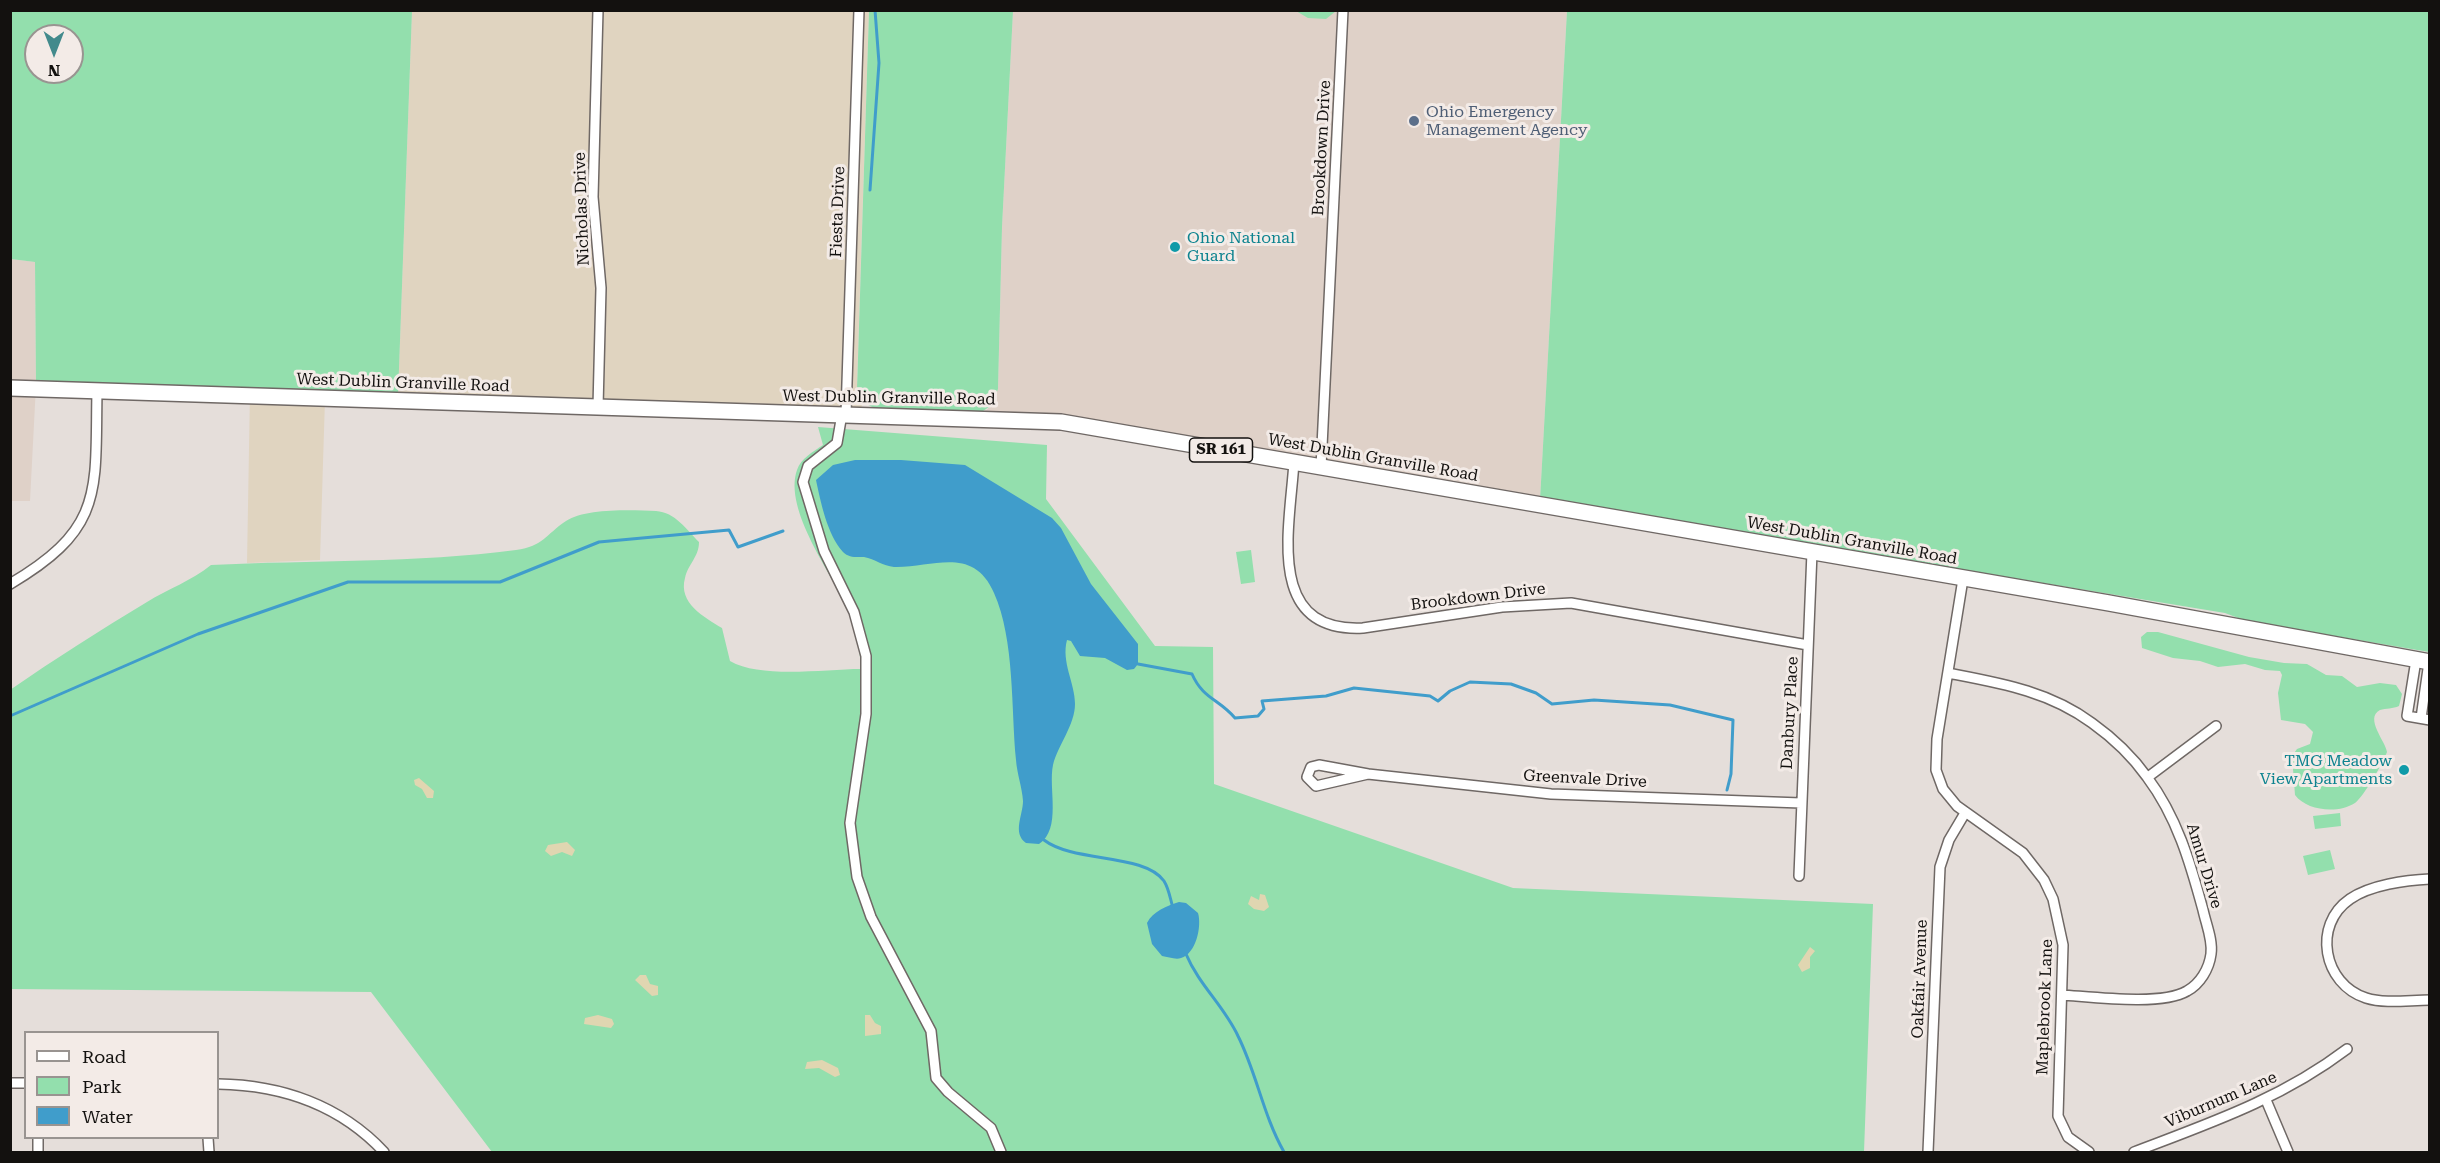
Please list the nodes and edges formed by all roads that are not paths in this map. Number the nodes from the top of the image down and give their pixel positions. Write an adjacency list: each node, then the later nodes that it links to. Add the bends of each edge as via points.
1 (598, 10): 6 (street, Nicholas Drive, via 593,197 601,288)
2 (860, 10): 7 (street, Fiesta Drive)
3 (1344, 10): 9 (street, Brookdown Drive)
4 (10, 388): 5 (main road, West Dublin Granville Road / SR 161)
5 (97, 391): 6 (main road, West Dublin Granville Road / SR 161); 12 (street, via 95,469 88,509 64,546)
6 (598, 407): 7 (main road, West Dublin Granville Road / SR 161)
7 (844, 414): 8 (main road, West Dublin Granville Road / SR 161, via 1061,422); 30 (street, Fiesta Drive, via 837,443 807,466 803,482 824,551 854,612 866,657 866,714 850,815 855,866 871,917 931,1031 936,1078 988,1125)
8 (1294, 462): 9 (main road, West Dublin Granville Road / SR 161); 13 (street, Brookdown Drive, via 1289,573 1300,603 1323,624 1341,629 1363,628 1502,607 1571,603)
9 (1321, 467): 10 (main road, West Dublin Granville Road / SR 161)
10 (1812, 552): 11 (main road, West Dublin Granville Road / SR 161); 13 (street, Danbury Place)
11 (1963, 579): 14 (main road, West Dublin Granville Road / SR 161); 15 (street, Maplebrook Lane)
12 (10, 584)
13 (1808, 645): 20 (street, Danbury Place)
14 (2425, 661): 16 (street); 16 (street, via 2407,716)
15 (1948, 673): 19 (street, Amur Drive, via 2018,687 2062,704 2110,737); 21 (street, Maplebrook Lane, via 1935,764 1943,789)
16 (2425, 719)
17 (2216, 726): 19 (street)
18 (1368, 774): 18 (street, Greenvale Drive, via 1319,765 1311,767 1307,777 1316,786); 20 (street, Greenvale Drive, via 1551,794)
19 (2148, 777): 24 (street, Amur Drive, via 2180,834 2208,932 2210,959 2198,983 2165,999)
20 (1801, 803): 22 (street, Danbury Place)
21 (1965, 813): 24 (street, Maplebrook Lane, via 2018,848 2048,887 2062,935); 31 (street, Oakfair Avenue, via 1949,840 1940,875)
22 (1799, 876)
23 (2430, 879): 25 (street, via 2359,894 2342,906 2332,921 2326,948 2335,973 2352,991 2380,1000)
24 (2062, 995): 32 (street, Maplebrook Lane, via 2058,1116 2068,1137)
25 (2430, 1000)
26 (2347, 1049): 28 (street, Viburnum Lane)
27 (219, 1084): 29 (street, via 254,1086 306,1099 342,1116)
28 (2266, 1100): 33 (street, Viburnum Lane); 34 (street)
29 (384, 1152)
30 (1001, 1152)
31 (1928, 1152)
32 (2089, 1152)
33 (2134, 1152)
34 (2288, 1152)

